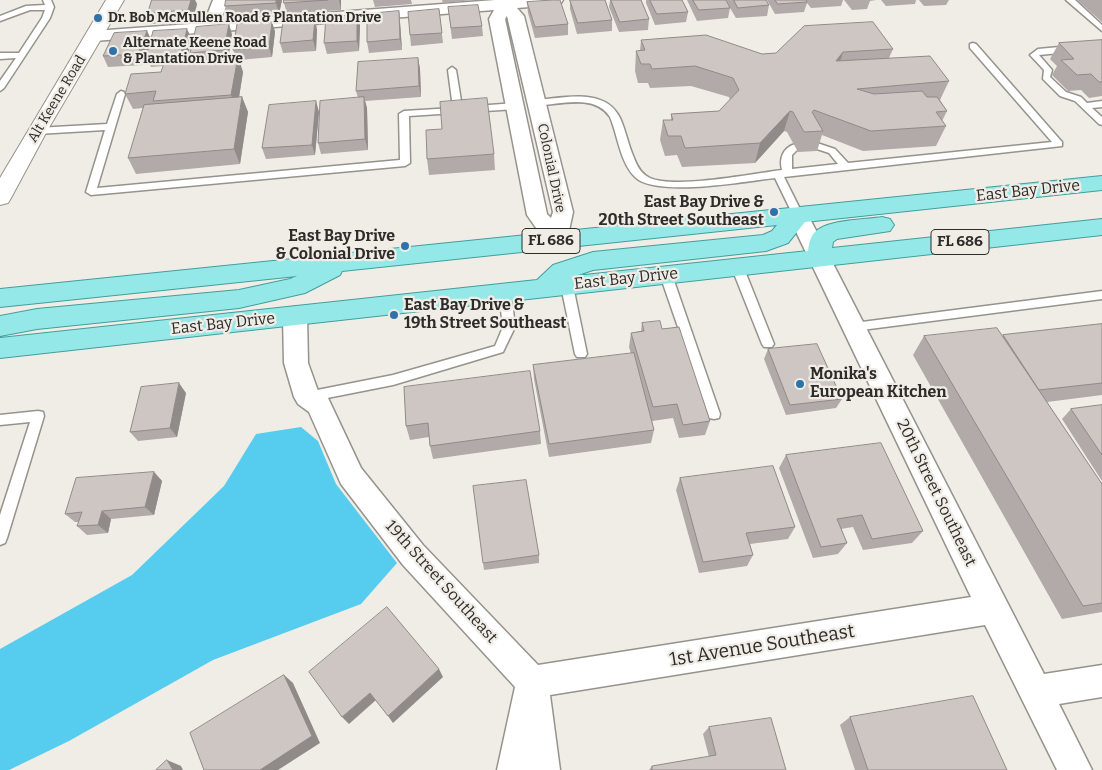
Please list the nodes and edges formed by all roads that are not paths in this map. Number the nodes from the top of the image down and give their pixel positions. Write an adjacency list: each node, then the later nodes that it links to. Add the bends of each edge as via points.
1 (115, 0): 11 (street, Alt Keene Road)
2 (221, 0): 9 (street)
3 (555, 0): 5 (street)
4 (1070, 0): 10 (lane)
5 (503, 2): 7 (street); 22 (street, Colonial Drive, via 516,16); 25 (street, Colonial Drive, via 497,19)
6 (48, 4): 8 (lane); 14 (lane, via 46,18)
7 (362, 7): 9 (street)
8 (0, 19)
9 (210, 27): 11 (street)
10 (1102, 29)
11 (94, 36): 29 (street, Alt Keene Road)
12 (972, 46): 32 (lane, via 1059,144)
13 (1102, 46): 17 (lane, via 1038,52 1034,55)
14 (21, 55): 15 (lane); 19 (lane)
15 (0, 56)
16 (452, 70): 26 (lane)
17 (1048, 70): 18 (lane); 23 (lane, via 1046,77 1062,94)
18 (1059, 74)
19 (0, 88)
20 (1074, 90): 23 (lane)
21 (121, 94): 28 (lane)
22 (537, 103): 33 (lane, via 585,100 603,103 614,112 632,167 646,181 674,185); 40 (street, Colonial Drive, via 562,212)
23 (1082, 103): 24 (lane); 27 (lane)
24 (1102, 104)
25 (516, 106): 26 (lane); 40 (street, Colonial Drive, via 537,215)
26 (458, 110): 28 (lane, via 404,114 406,164 92,192)
27 (1102, 122)
28 (111, 127): 29 (lane)
29 (37, 131): 35 (street, Alt Keene Road)
30 (814, 145): 32 (lane, via 832,151)
31 (795, 147): 33 (lane, via 785,156)
32 (846, 167): 33 (lane)
33 (783, 174): 36 (lane)
34 (1091, 184): 36 (main road, East Bay Drive / FL 686); 41 (main road, via 1070,197 1034,209 831,232 822,240)
35 (0, 198)
36 (798, 215): 40 (main road, East Bay Drive / FL 686); 41 (street, 20th Street Southeast); 45 (main road, via 780,237 766,243 593,261 553,276)
37 (1102, 216): 39 (main road)
38 (1102, 228): 39 (main road, East Bay Drive / FL 686)
39 (1060, 232): 41 (main road, East Bay Drive / FL 686)
40 (556, 240): 42 (main road, East Bay Drive / FL 686)
41 (819, 257): 43 (main road, East Bay Drive / FL 686); 51 (street, 20th Street Southeast)
42 (344, 262): 48 (main road, East Bay Drive / FL 686); 50 (main road, via 296,287 255,296 37,319)
43 (737, 266): 44 (main road, East Bay Drive / FL 686); 52 (lane)
44 (666, 274): 45 (main road, East Bay Drive / FL 686); 56 (lane)
45 (554, 287): 46 (main road, East Bay Drive / FL 686); 54 (lane)
46 (505, 293): 49 (main road, East Bay Drive / FL 686); 55 (lane, via 508,327 499,349 393,380)
47 (1102, 295): 51 (lane)
48 (0, 298)
49 (296, 316): 53 (main road, East Bay Drive / FL 686); 55 (street, 19th Street Southeast, via 296,363)
50 (0, 326)
51 (854, 327): 59 (street, 20th Street Southeast)
52 (768, 344)
53 (0, 348)
54 (581, 354)
55 (307, 397): 61 (street, 19th Street Southeast, via 319,405 352,476 414,555)
56 (714, 414)
57 (0, 420): 58 (lane, via 38,416)
58 (0, 538)
59 (993, 609): 61 (street, 1st Avenue Southeast); 62 (street, 20th Street Southeast)
60 (1102, 681): 62 (street)
61 (532, 682): 63 (street); 64 (street)
62 (1036, 692): 65 (street, 20th Street Southeast)
63 (514, 770)
64 (543, 770)
65 (1076, 770)

